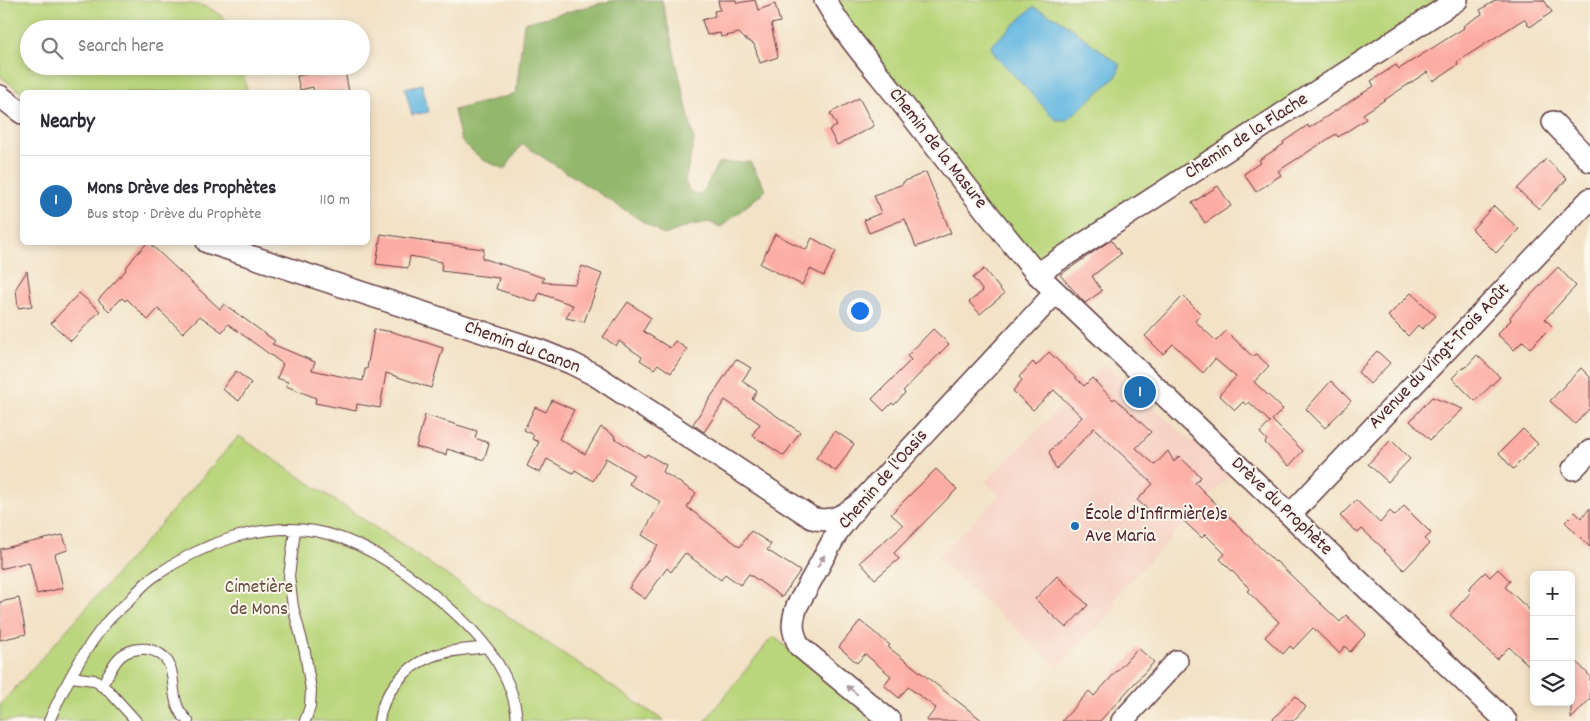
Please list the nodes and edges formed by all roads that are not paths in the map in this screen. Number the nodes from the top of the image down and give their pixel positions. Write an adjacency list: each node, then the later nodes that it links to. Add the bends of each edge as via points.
1 (826, 0): 9 (street, Chemin de la Masure, via 874,68)
2 (1457, 0): 9 (street, Chemin de la Flache)
3 (0, 96): 4 (street)
4 (20, 111)
5 (1553, 122): 6 (street)
6 (1590, 161)
7 (1590, 199): 14 (street, Avenue du Vingt-Trois Août)
8 (216, 245): 13 (street, Chemin du Canon, via 571,363 595,375 812,518 835,519)
9 (1037, 274): 10 (street, Chemin de la Masure)
10 (1056, 292): 13 (street, Chemin de l'Oasis); 14 (street, Drève du Prophète)
11 (1590, 451): 12 (street)
12 (1573, 469)
13 (861, 502): 26 (street, Chemin de l'Oasis, one-way to 13, via 808,655 799,646 793,631 792,619 797,606 838,531)
14 (1290, 515): 28 (street, Drève du Prophète)
15 (295, 530): 16 (lane, via 316,531 339,538 393,565 448,606); 18 (lane, via 241,535 213,544 153,577 106,622); 23 (lane, via 289,576 311,690)
16 (486, 647): 24 (lane, via 442,654 413,667 392,688 384,701); 25 (lane, via 504,672 516,706)
17 (1178, 661): 27 (street)
18 (70, 677): 19 (lane, via 94,680); 20 (lane)
19 (101, 686): 21 (lane); 22 (lane, via 115,660 126,652 142,648 156,651 171,666 176,705)
20 (49, 721)
21 (136, 721)
22 (188, 721)
23 (305, 721)
24 (379, 721)
25 (517, 721)
26 (890, 721)
27 (1122, 721)
28 (1506, 721)

